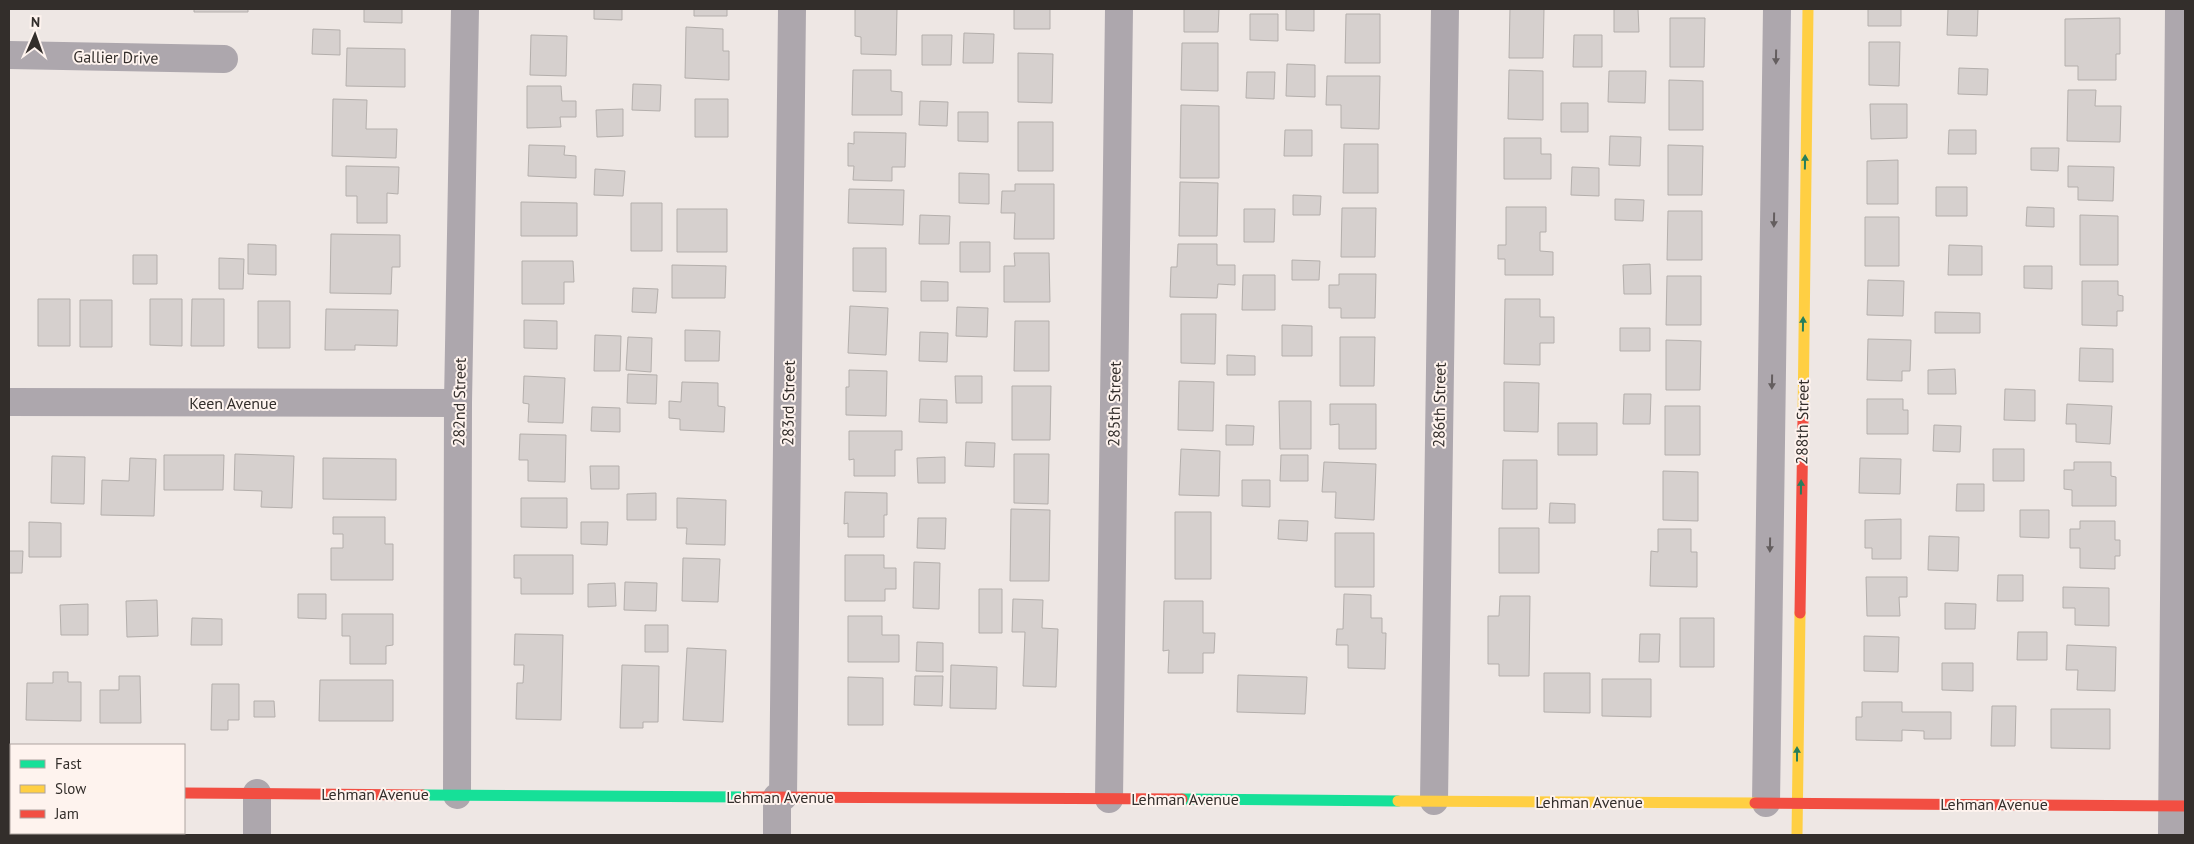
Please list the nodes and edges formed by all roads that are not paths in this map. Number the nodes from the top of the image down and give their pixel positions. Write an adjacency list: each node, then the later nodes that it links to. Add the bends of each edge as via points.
1 (466, 9): 11 (street, 282nd Street)
2 (792, 9): 15 (street, 283rd Street)
3 (1119, 9): 16 (street, 285th Street)
4 (1445, 9): 17 (street, 286th Street)
5 (1777, 9): 18 (street, 288th Street, one-way to 18)
6 (1808, 9): 19 (street, 288th Street, one-way to 6)
7 (2179, 9): 20 (street)
8 (9, 54): 9 (street, Gallier Drive)
9 (224, 59)
10 (9, 402): 11 (street, Keen Avenue)
11 (458, 403): 14 (street, 282nd Street)
12 (185, 793): 13 (street, Lehman Avenue)
13 (257, 793): 14 (street, Lehman Avenue); 21 (street)
14 (457, 794): 15 (street, Lehman Avenue)
15 (780, 797): 16 (street, Lehman Avenue); 22 (street, 283rd Street)
16 (1110, 799): 17 (street, Lehman Avenue)
17 (1434, 801): 18 (street, Lehman Avenue)
18 (1766, 803): 19 (street, Lehman Avenue)
19 (1798, 803): 20 (street, Lehman Avenue); 23 (street, 288th Street)
20 (2179, 806): 24 (street)
21 (257, 835)
22 (777, 835)
23 (1797, 835)
24 (2172, 835)

